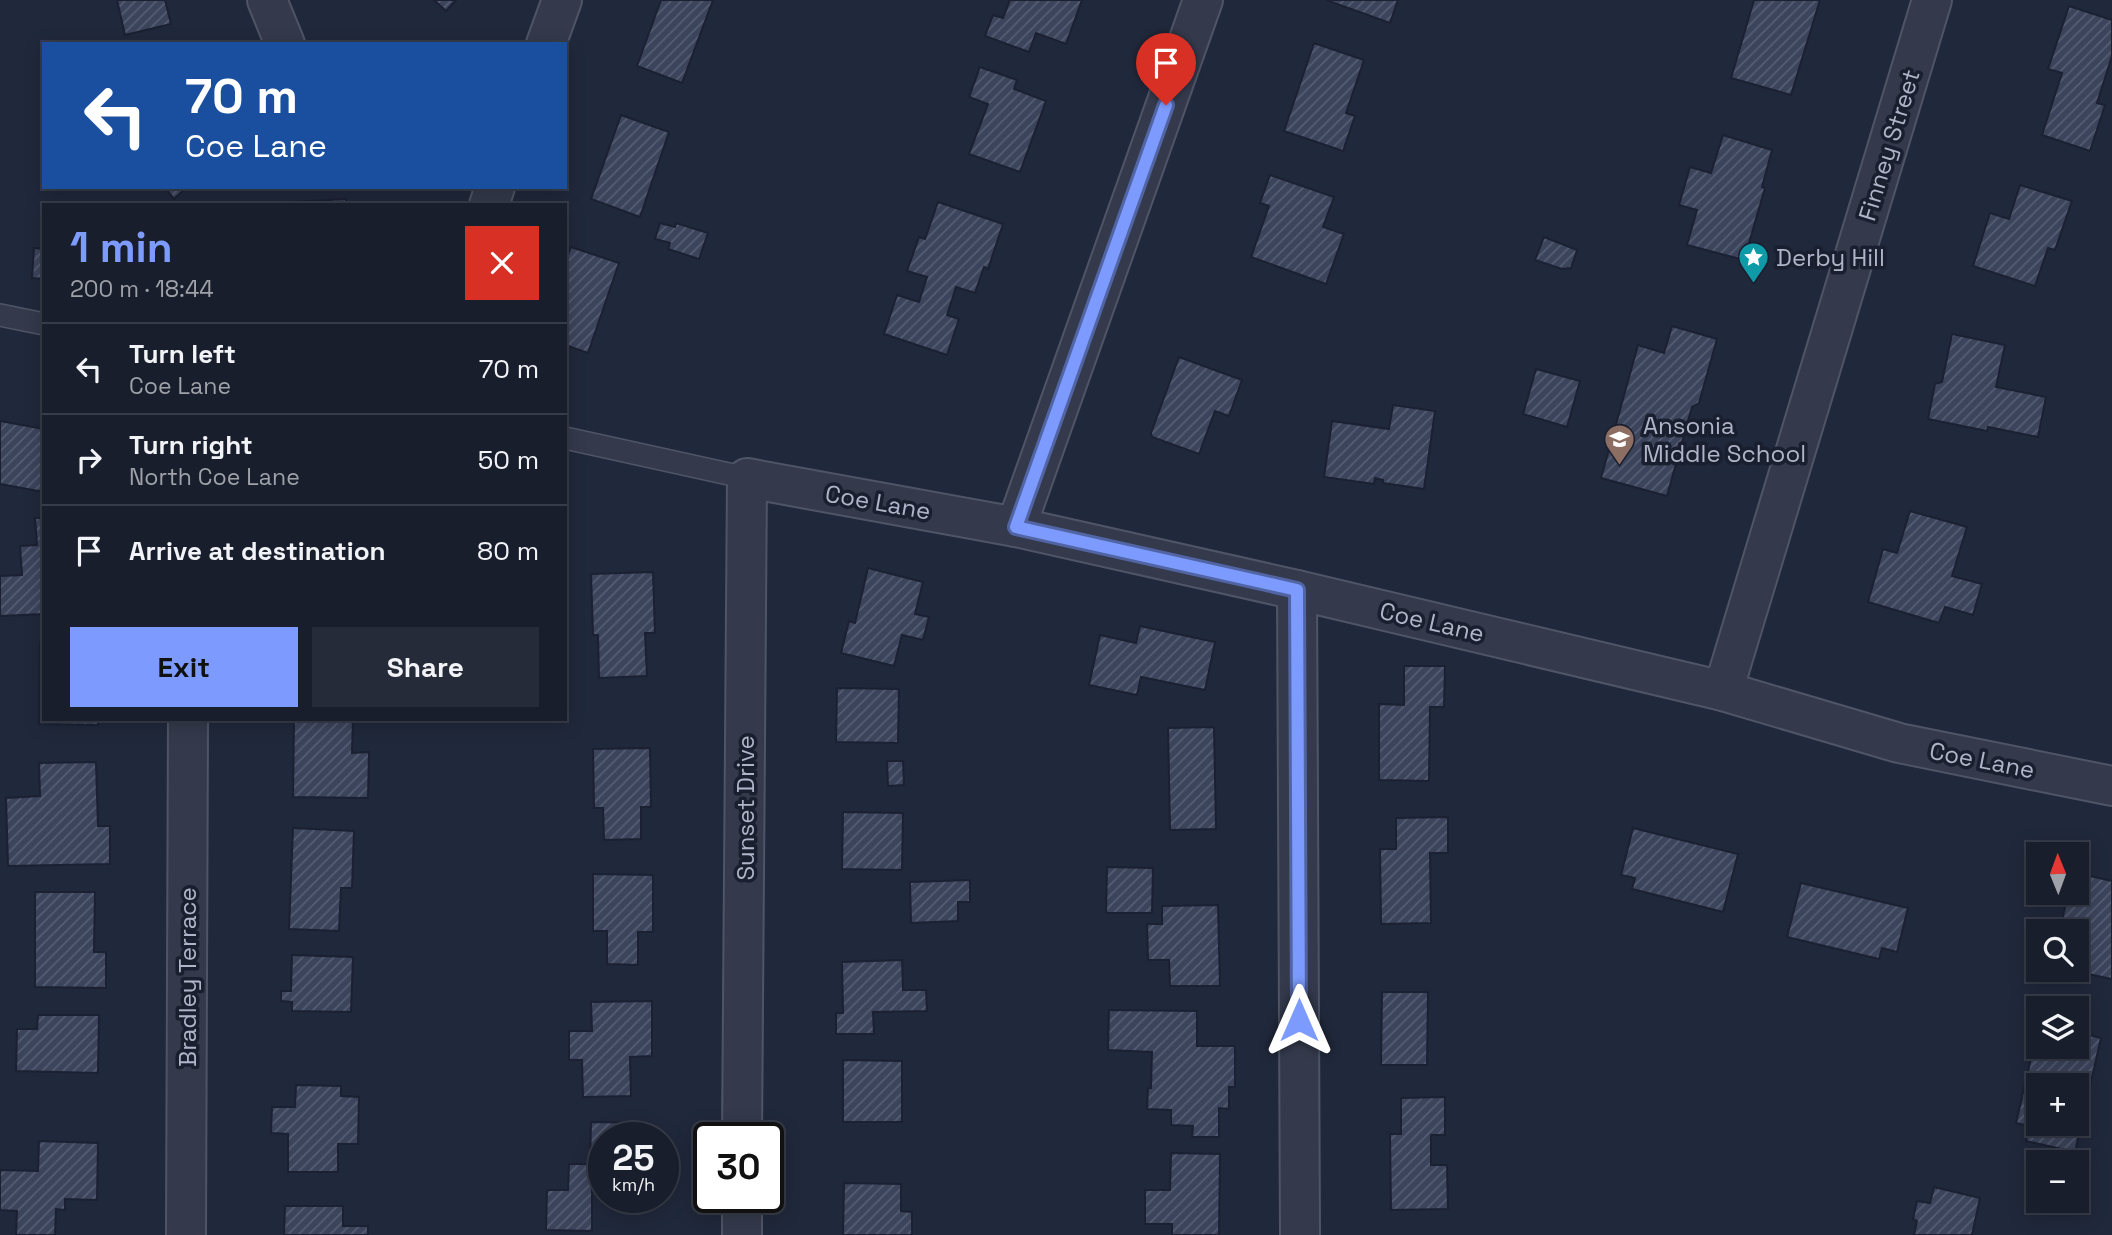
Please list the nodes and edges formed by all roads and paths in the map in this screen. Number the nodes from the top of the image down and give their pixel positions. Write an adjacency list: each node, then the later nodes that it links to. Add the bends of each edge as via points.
1 (267, 0): 5 (street)
2 (562, 0): 6 (street)
3 (1203, 0): 11 (street)
4 (1932, 0): 13 (street, Finney Street)
5 (284, 42)
6 (547, 42)
7 (0, 315): 8 (lane)
8 (42, 324)
9 (567, 438): 10 (lane)
10 (747, 478): 11 (street, Coe Lane); 16 (street, Sunset Drive)
11 (1016, 527): 12 (street, Coe Lane)
12 (1297, 590): 13 (street, Coe Lane); 20 (street)
13 (1723, 691): 15 (street, Coe Lane, via 1899,743)
14 (188, 721): 18 (street, Bradley Terrace)
15 (2112, 786)
16 (742, 1122)
17 (742, 1213): 19 (street)
18 (186, 1235)
19 (742, 1235)
20 (1300, 1235)

